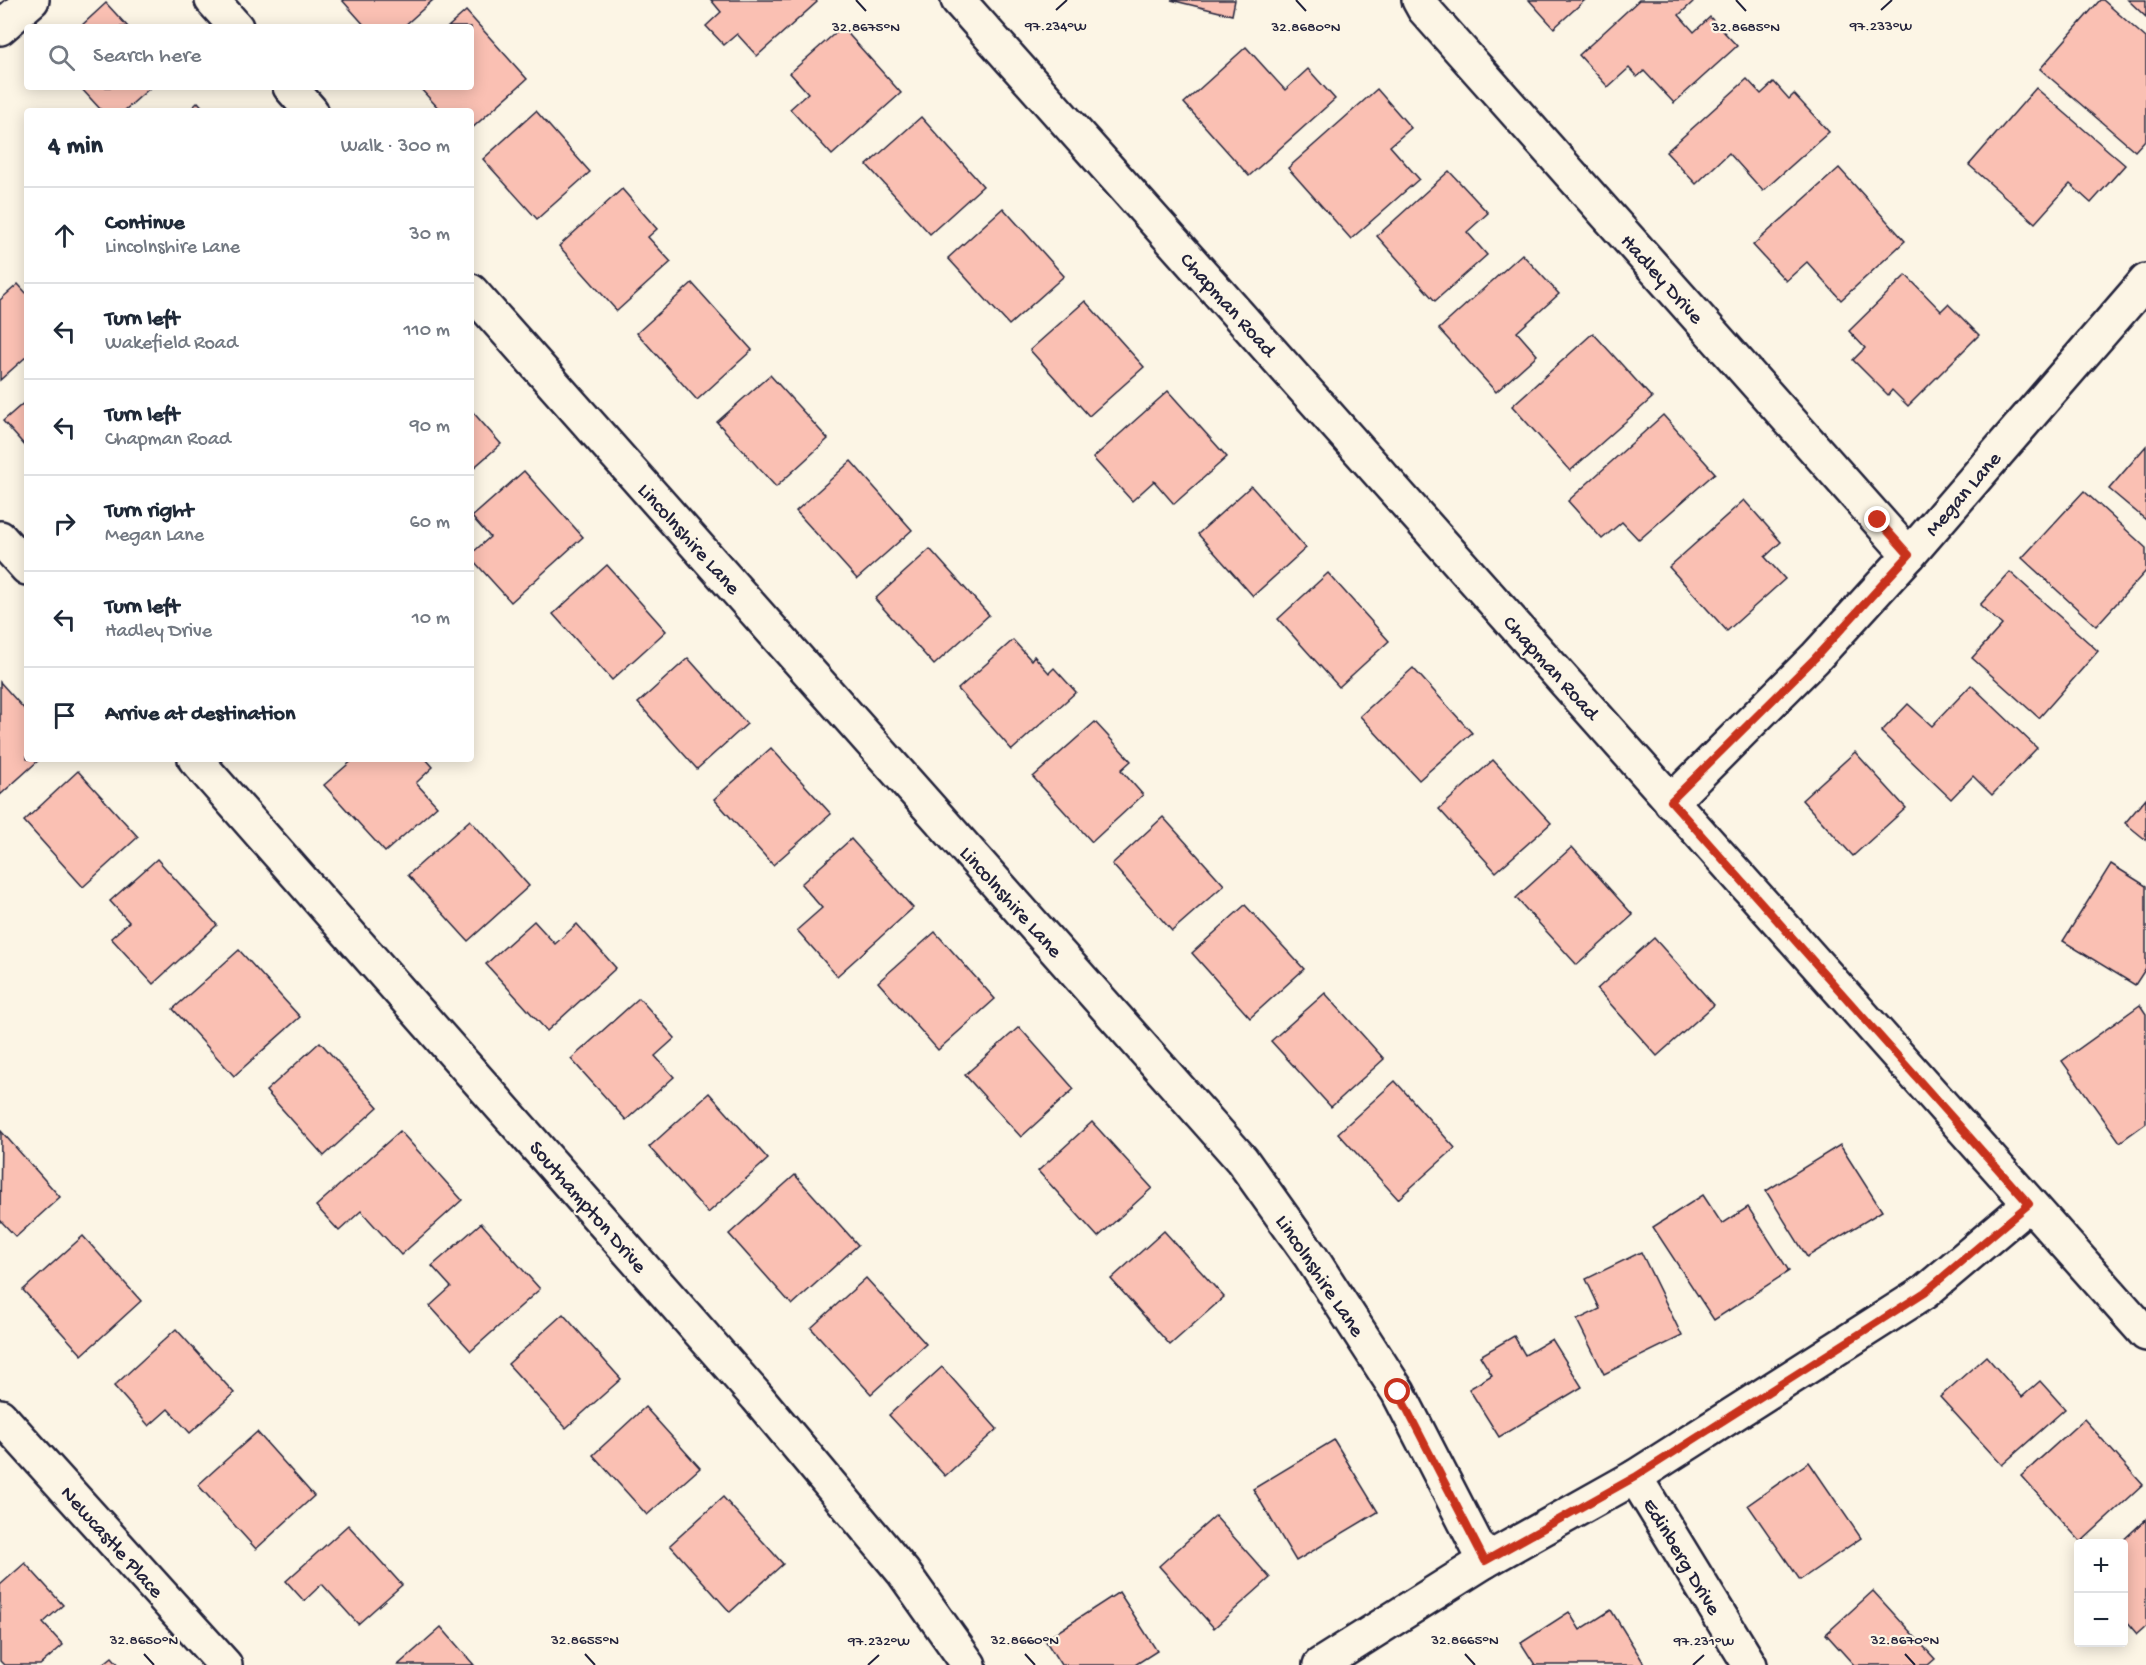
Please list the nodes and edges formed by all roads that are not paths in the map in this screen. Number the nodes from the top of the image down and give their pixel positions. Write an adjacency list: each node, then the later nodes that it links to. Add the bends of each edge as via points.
1 (32, 0): 6 (street)
2 (212, 0): 5 (street)
3 (958, 0): 15 (street, Chapman Road)
4 (1419, 0): 12 (street, Hadley Drive)
5 (233, 24)
6 (0, 28)
7 (293, 90): 8 (street)
8 (308, 108)
9 (2146, 281): 12 (street, Megan Lane)
10 (474, 294): 20 (street, Lincolnshire Lane, via 1242,1160 1311,1257 1398,1392)
11 (0, 537): 13 (street)
12 (1909, 555): 15 (street, Megan Lane, via 1815,658)
13 (24, 565)
14 (198, 762): 22 (street, Southampton Drive, via 757,1397 903,1572)
15 (1671, 801): 16 (street, Chapman Road)
16 (2029, 1204): 17 (street, Chapman Road); 19 (street, via 1925,1292)
17 (2146, 1334)
18 (0, 1416): 21 (street, Newcastle Place)
19 (1635, 1477): 20 (street); 24 (street, Edinberg Drive)
20 (1485, 1561): 23 (street)
21 (225, 1665)
22 (969, 1665)
23 (1320, 1665)
24 (1750, 1665)

